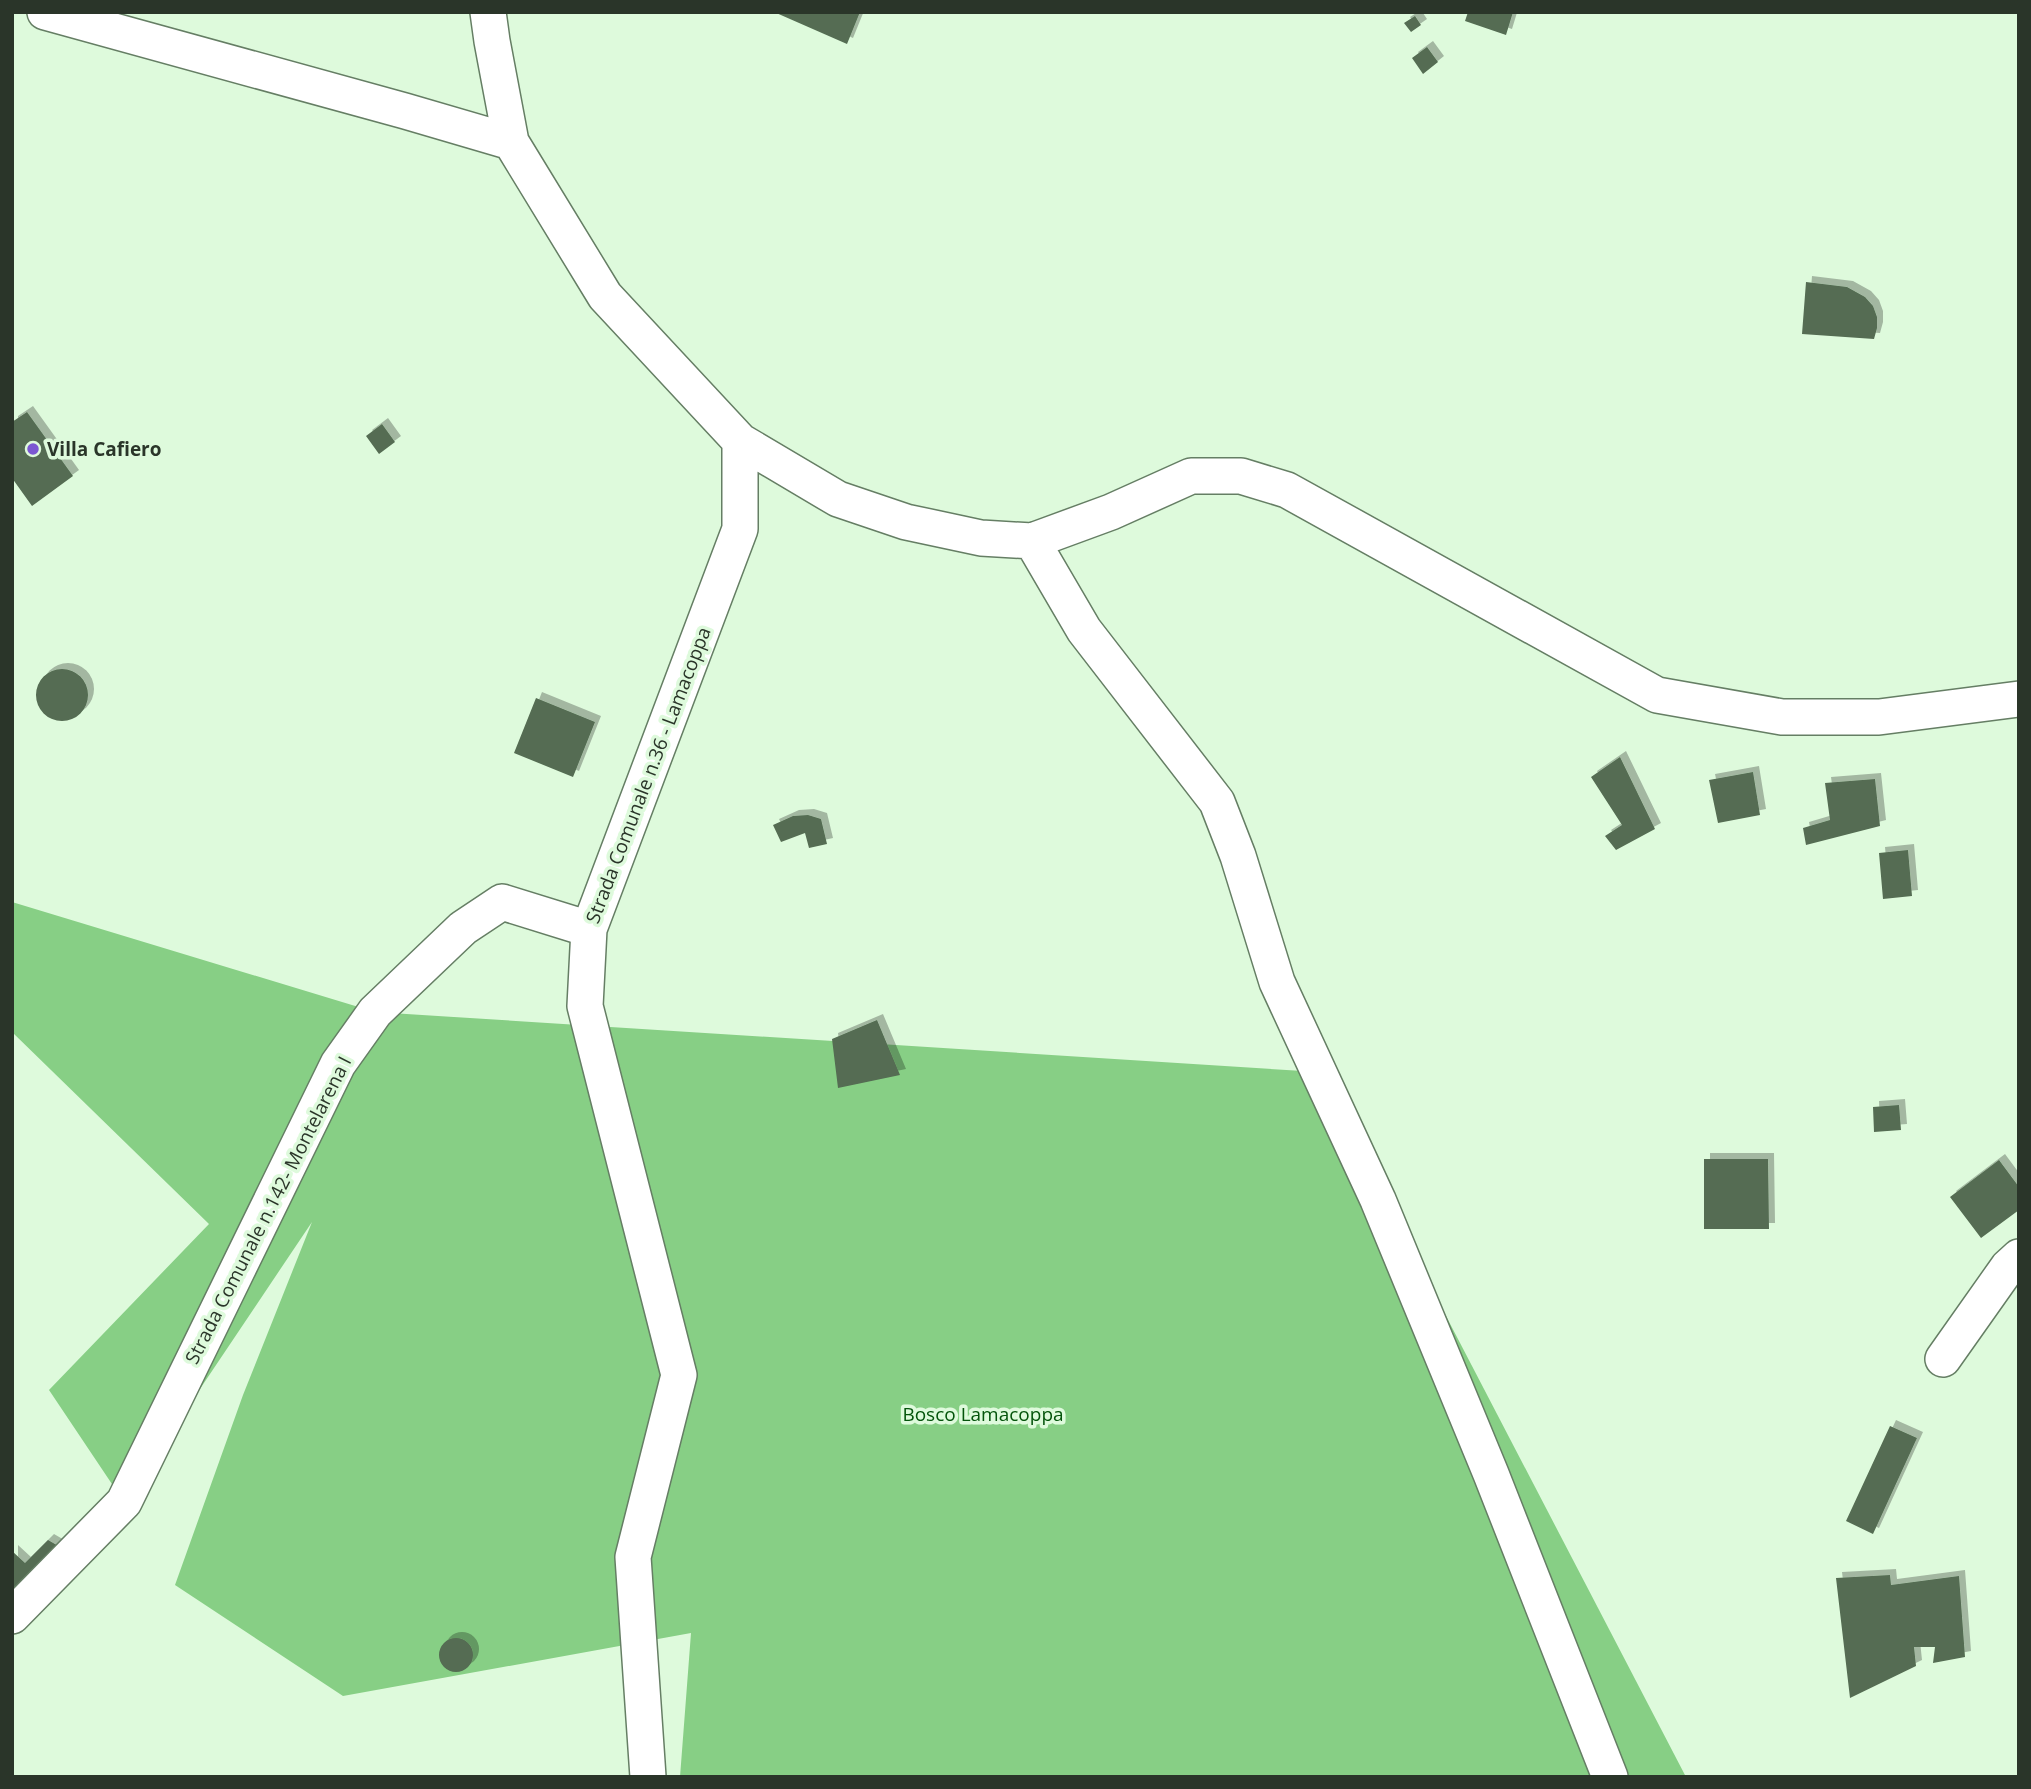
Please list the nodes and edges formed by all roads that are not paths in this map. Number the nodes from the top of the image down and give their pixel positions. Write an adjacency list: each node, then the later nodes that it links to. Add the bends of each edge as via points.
1 (45, 12): 3 (street)
2 (488, 12): 3 (street)
3 (511, 142): 4 (street, via 606,296)
4 (740, 441): 5 (street, via 838,499 906,522 981,538); 7 (street, Strada Comunale n.36 - Lamacoppa, via 740,529)
5 (1032, 541): 6 (street, via 1111,512 1191,475 1241,475 1287,490 1657,695 1782,717 1879,717); 12 (street, via 1084,630 1217,803 1277,982 1383,1212)
6 (2019, 699)
7 (589, 929): 10 (street, Strada Comunale n.142- Montelarena I, via 502,902 463,928 375,1012 338,1064 124,1502); 11 (street, Strada Comunale n.36 - Lamacoppa, via 585,1006 679,1375 634,1557)
8 (2019, 1257): 9 (street)
9 (1942, 1359)
10 (12, 1616)
11 (648, 1777)
12 (1610, 1777)

